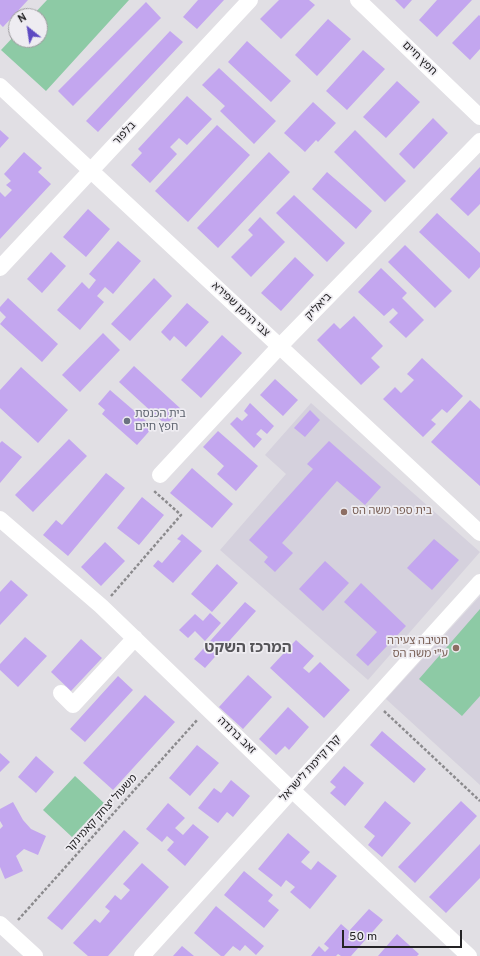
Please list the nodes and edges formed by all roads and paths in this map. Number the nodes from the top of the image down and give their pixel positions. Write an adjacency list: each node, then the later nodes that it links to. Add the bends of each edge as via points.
1 (250, 0): 6 (street, בלפור)
2 (358, 0): 4 (street, חפץ חיים)
3 (0, 86): 6 (street, צבי הרמן שפירא)
4 (480, 117)
5 (480, 142): 8 (street, ביאליק)
6 (91, 171): 7 (street, בלפור); 8 (street, צבי הרמן שפירא)
7 (0, 268)
8 (280, 347): 9 (street, ביאליק); 11 (street, צבי הרמן שפירא)
9 (160, 475): 13 (path, via 150,487 182,515)
10 (0, 519): 13 (street, זאב ברנדה)
11 (480, 534)
12 (480, 582): 16 (street, קרן קיימת לישראל)
13 (101, 606): 14 (street, זאב ברנדה)
14 (135, 638): 15 (street, via 74,705); 17 (street, זאב ברנדה)
15 (61, 693)
16 (373, 701): 18 (street, קרן קיימת לישראל); 19 (path)
17 (207, 708): 18 (street, זאב ברנדה); 20 (path, משעול יצחק קאמינקר)
18 (292, 790): 22 (street, קרן קיימת לישראל); 23 (street, זאב ברנדה)
19 (480, 801)
20 (4, 927): 21 (street)
21 (35, 956)
22 (142, 956)
23 (469, 956)

